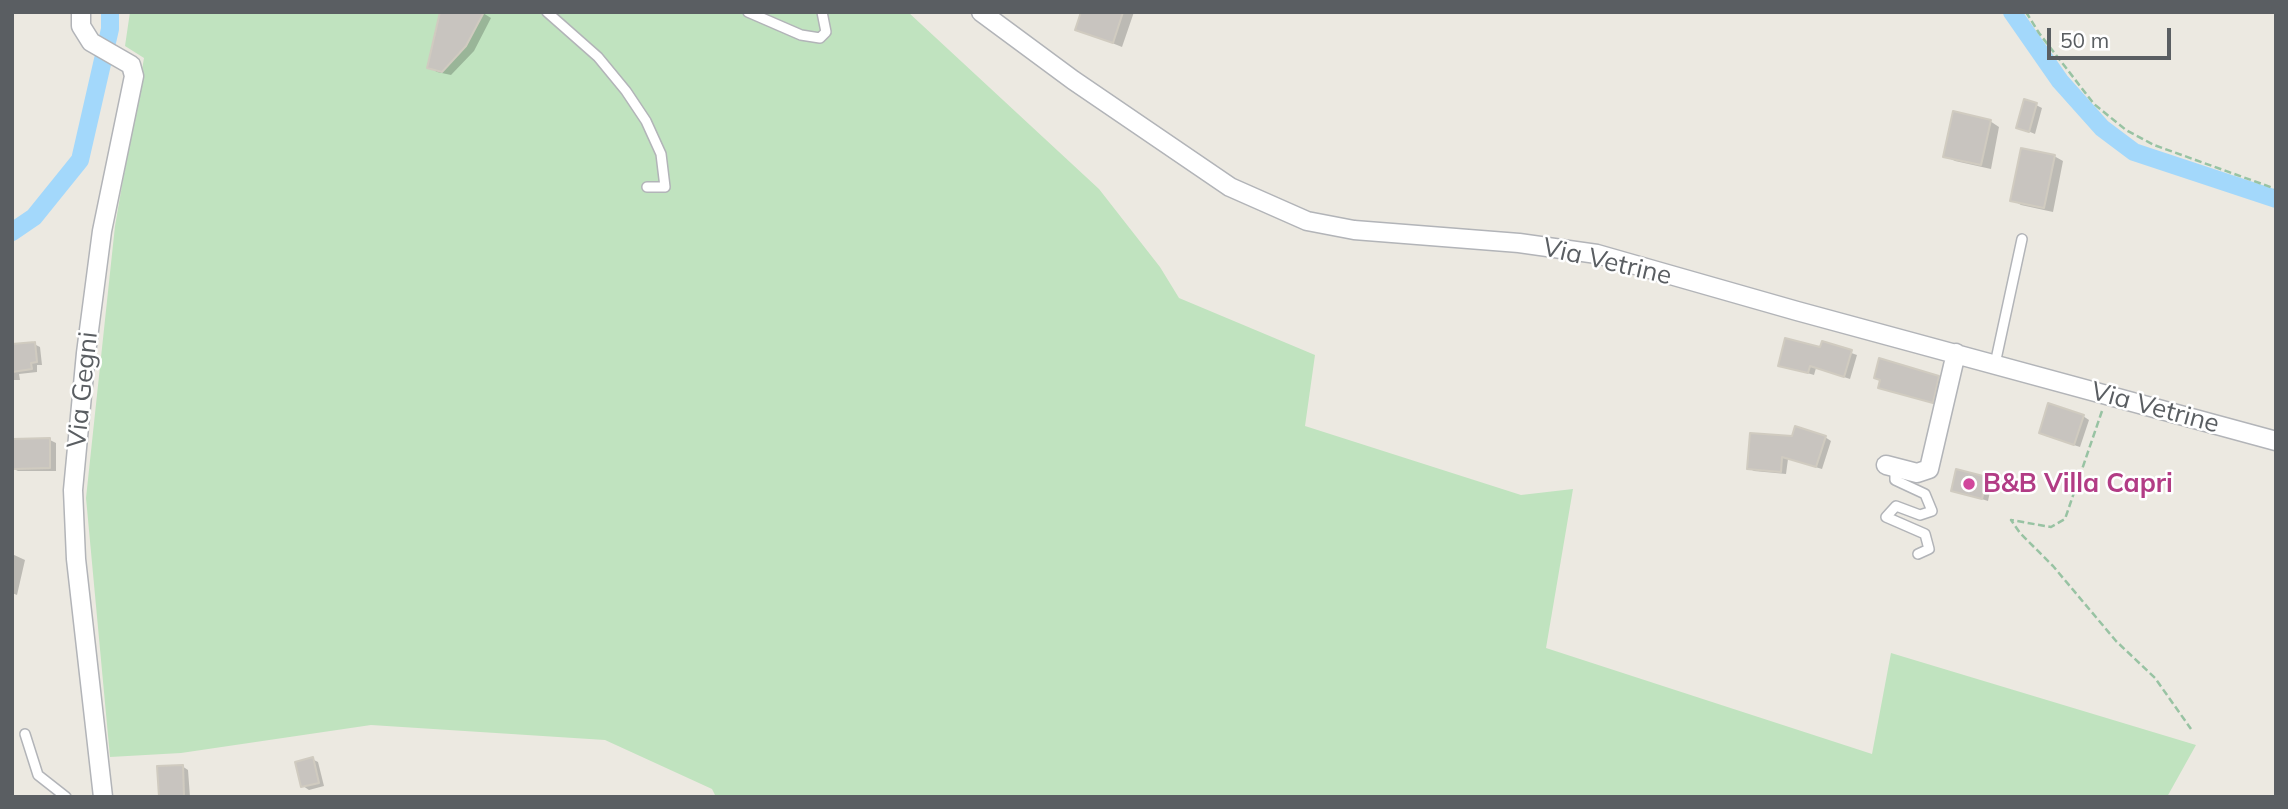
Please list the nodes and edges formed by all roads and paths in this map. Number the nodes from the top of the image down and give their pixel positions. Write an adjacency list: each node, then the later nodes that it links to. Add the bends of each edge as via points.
1 (81, 12): 19 (street, Via Gegni, via 81,26 91,42 131,65 134,76 102,231 73,491 76,559)
2 (547, 12): 7 (lane, via 598,57 646,121 661,154 665,187)
3 (748, 12): 4 (lane, via 801,35 820,38 826,32)
4 (822, 12)
5 (981, 12): 10 (street, Via Vetrine, via 1230,187 1307,221 1354,230 1597,254)
6 (2026, 12): 8 (path, via 2094,104 2126,130 2154,145)
7 (647, 187)
8 (2276, 189)
9 (2022, 239): 11 (lane)
10 (1956, 353): 11 (street, Via Vetrine); 14 (street, via 1929,469 1917,473)
11 (1995, 364): 12 (street, Via Vetrine)
12 (2107, 395): 13 (street, Via Vetrine); 16 (path, via 2065,519 2051,527 2011,520 2116,641 2155,678)
13 (2276, 441)
14 (1890, 466): 15 (lane, via 1895,480 1925,494 1932,511 1920,515 1896,506 1886,517 1925,534 1929,549)
15 (1918, 554)
16 (2191, 729)
17 (26, 734): 18 (lane, via 38,775)
18 (66, 797)
19 (103, 797)

